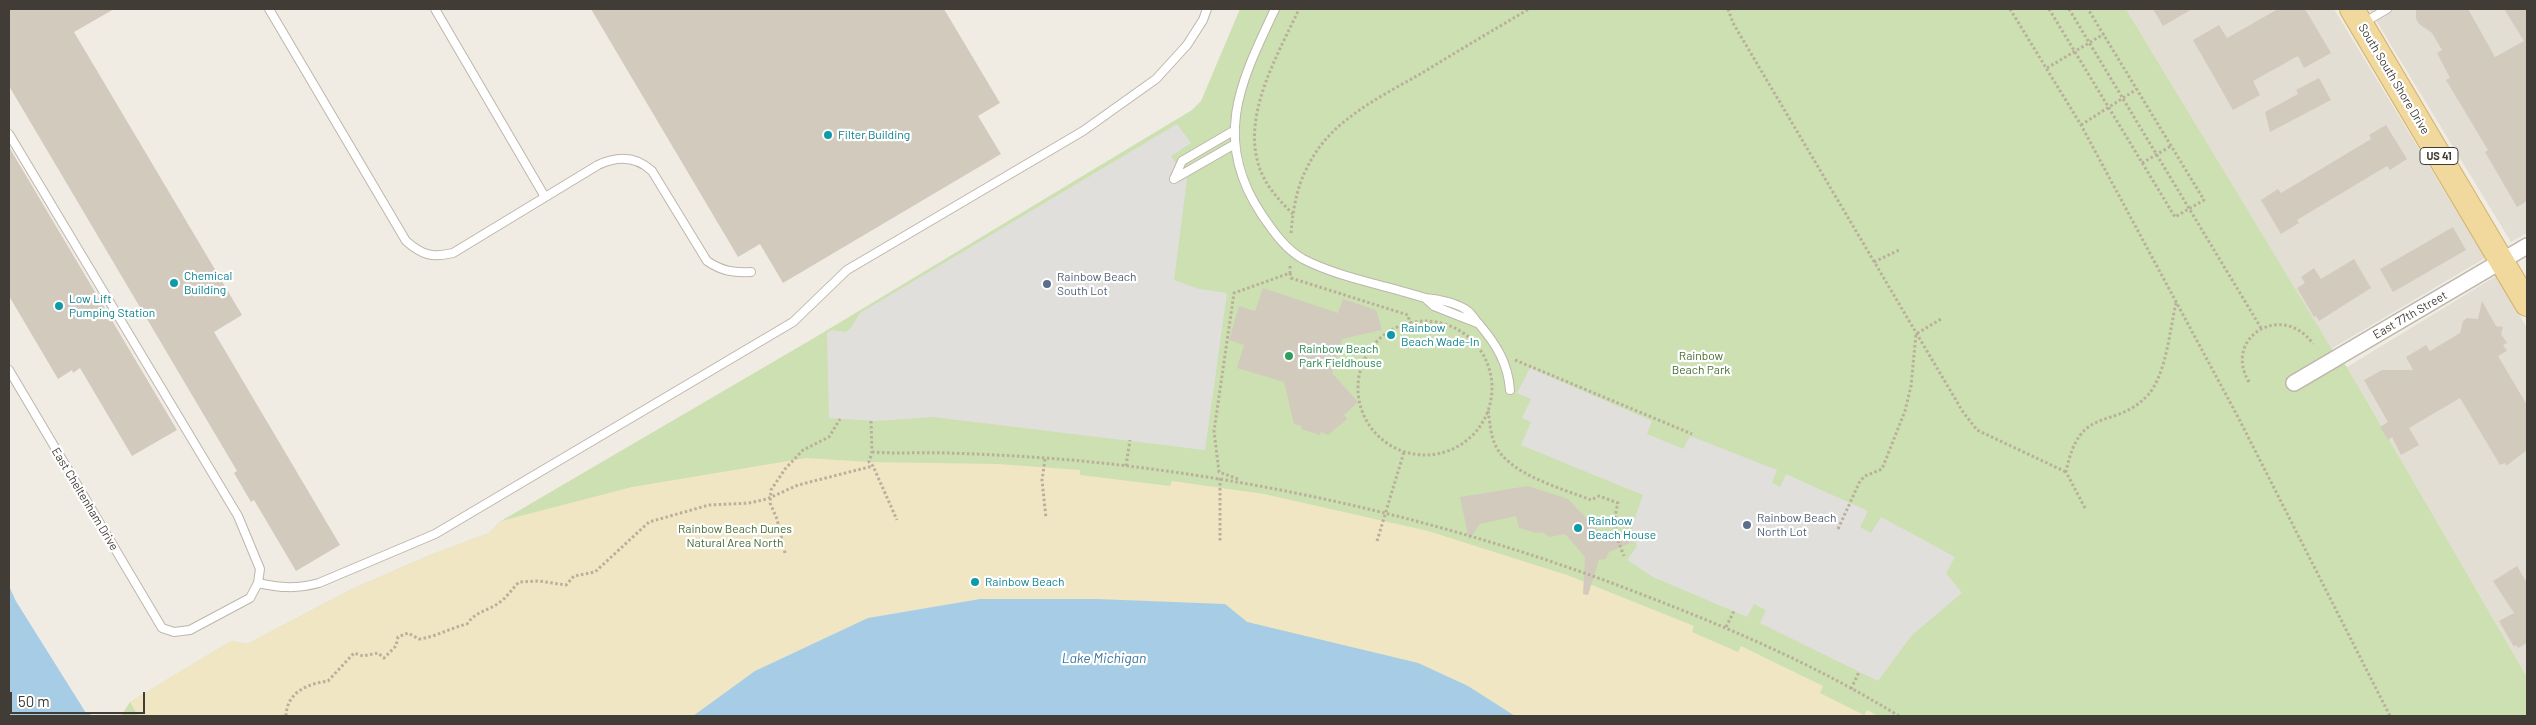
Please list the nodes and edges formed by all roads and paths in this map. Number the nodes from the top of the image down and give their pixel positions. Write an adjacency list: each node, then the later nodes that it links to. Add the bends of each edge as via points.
1 (270, 9): 28 (lane, via 406,240 418,251 428,256 453,253)
2 (435, 9): 28 (lane)
3 (1207, 9): 73 (lane, via 1188,45 1156,79 1083,131 847,270 793,322 435,534 303,588 284,589)
4 (1275, 9): 22 (lane, via 1245,73 1238,96)
5 (1299, 9): 6 (path, via 1261,94 1256,113 1262,171 1270,188 1293,214 1296,194 1309,162 1344,123)
6 (1529, 9)
7 (1728, 9): 33 (path, via 1733,23)
8 (2010, 9): 17 (path)
9 (2049, 9): 16 (path)
10 (2069, 9): 15 (path)
11 (2088, 9): 14 (path)
12 (2387, 9): 13 (lane)
13 (2357, 17): 34 (main road, South South Shore Drive / US 41)
14 (2104, 34): 15 (path); 18 (path)
15 (2090, 42): 16 (path); 19 (path)
16 (2075, 52): 17 (path); 20 (path)
17 (2047, 68): 21 (path)
18 (2136, 89): 19 (path); 25 (path)
19 (2122, 98): 20 (path); 26 (path)
20 (2108, 107): 21 (path); 27 (path)
21 (2081, 124): 37 (path)
22 (1234, 130): 24 (lane); 24 (lane, via 1182,161 1174,179)
23 (9, 134): 73 (lane, via 238,516 260,569)
24 (1235, 144): 32 (lane, via 1242,174 1258,208)
25 (2171, 146): 26 (path); 29 (path, via 2204,200)
26 (2156, 155): 27 (path); 29 (path)
27 (2142, 163): 29 (path, via 2175,217)
28 (545, 197): 35 (lane, via 611,159 643,163 652,171 707,261 734,273)
29 (2189, 209): 41 (path)
30 (2527, 246): 34 (street, East 77th Street)
31 (1899, 250): 33 (path)
32 (1291, 251): 36 (path); 45 (lane, via 1321,267 1425,298 1439,299 1469,311)
33 (1874, 262): 42 (path)
34 (2502, 262): 38 (main road, South South Shore Drive / US 41); 48 (street, East 77th Street)
35 (751, 272)
36 (1290, 273): 40 (path, via 1291,278 1408,315); 62 (path, via 1234,293 1214,431 1219,472)
37 (2177, 302): 60 (path, via 2160,376 2155,385 2141,401 2086,428 2072,447); 80 (path)
38 (2527, 304)
39 (1941, 319): 42 (path)
40 (1410, 323): 44 (path, via 1432,321 1450,326 1465,334); 56 (path, via 1387,332 1373,345 1363,361 1358,388 1360,407 1368,424 1380,438)
41 (2261, 328): 43 (path, via 2272,324 2287,326 2302,332); 47 (path, via 2249,339 2244,352 2243,364)
42 (1916, 334): 60 (path, via 1977,430); 68 (path, via 1911,386 1896,439 1882,469 1860,481)
43 (2313, 344)
44 (1480, 350): 45 (path); 50 (path, via 1492,380)
45 (1502, 356): 49 (lane); 53 (path, via 1530,364)
46 (9, 370): 73 (lane, East Cheltenham Drive, via 162,628 174,632 190,630 250,598)
47 (2249, 382)
48 (2294, 384)
49 (1510, 390)
50 (1488, 411): 56 (path, via 1477,430 1456,447 1431,454); 72 (path, via 1494,443 1521,472 1591,500 1599,496 1618,503 1614,533)
51 (840, 419): 63 (path, via 829,437 803,450 785,469 775,482)
52 (871, 421): 55 (path)
53 (1692, 434)
54 (1130, 440): 59 (path)
55 (872, 452): 57 (path); 58 (path, via 869,462)
56 (1404, 452): 65 (path)
57 (1045, 459): 59 (path); 66 (path, via 1042,480)
58 (873, 466): 63 (path, via 798,486); 67 (path)
59 (1126, 466): 61 (path)
60 (2066, 472): 64 (path)
61 (1220, 478): 62 (path); 70 (path)
62 (1244, 482): 65 (path)
63 (771, 497): 71 (path); 78 (path, via 750,503 709,505 649,522 595,572 574,576 566,585 519,582 506,598 474,614 467,624 450,628 435,637 419,640 408,633 398,637 396,646 384,658 378,653 363,656 354,653 328,681 296,692 286,706)
64 (2085, 508)
65 (1385, 513): 69 (path); 75 (path, via 1558,562)
66 (1046, 518)
67 (897, 520)
68 (1838, 529)
69 (1376, 541)
70 (1220, 542)
71 (785, 553)
72 (1624, 556)
73 (258, 583)
74 (1734, 611): 75 (path)
75 (1726, 627): 77 (path)
76 (1859, 672): 77 (path)
77 (1851, 689): 79 (path)
78 (286, 716)
79 (1899, 716)
80 (2390, 716)

